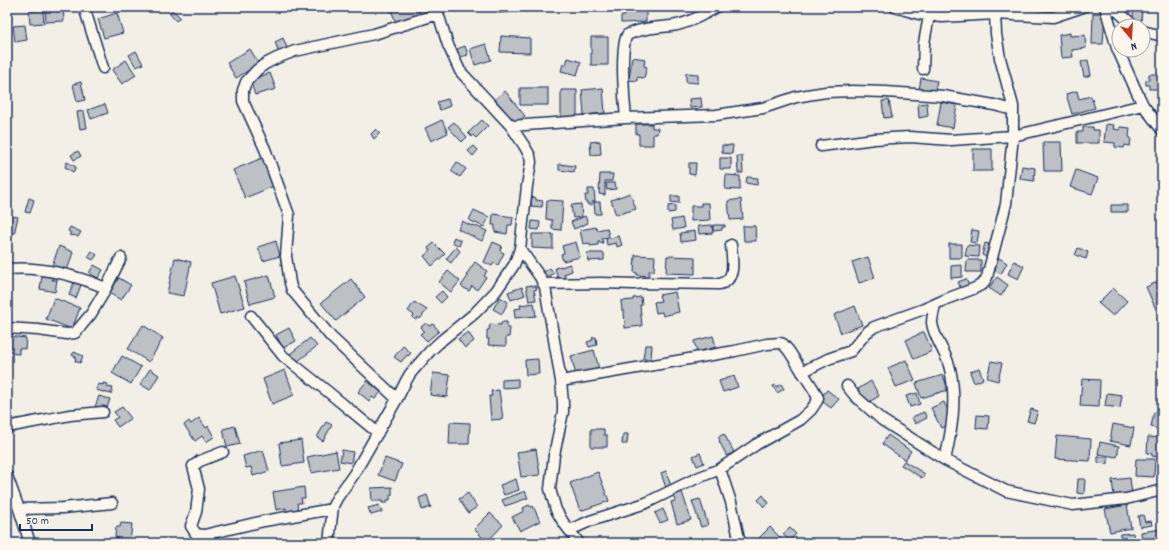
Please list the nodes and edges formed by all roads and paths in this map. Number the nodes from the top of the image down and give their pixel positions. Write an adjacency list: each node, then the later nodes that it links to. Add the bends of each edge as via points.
1 (84, 7): 15 (street)
2 (717, 7): 19 (street, via 678,25 647,29 627,36 624,50)
3 (895, 7): 7 (street)
4 (1082, 7): 9 (street, via 1055,17)
5 (1105, 7): 17 (street, via 1117,48)
6 (1113, 7): 12 (street)
7 (919, 10): 11 (street)
8 (437, 11): 20 (street, via 460,71); 36 (street, via 374,34 295,51 277,58 257,70 246,82 243,90 243,101 265,149 288,215 286,261 292,290 331,337)
9 (1015, 11): 10 (street)
10 (995, 14): 11 (street, via 942,18); 18 (street, via 1000,58)
11 (930, 16): 16 (street, via 924,43)
12 (1125, 18)
13 (1151, 33): 14 (street)
14 (1162, 36)
15 (103, 68)
16 (923, 69)
17 (1143, 105): 21 (street); 22 (street)
18 (1014, 110): 19 (street, via 944,96 853,91 807,95 763,108 734,113); 22 (street)
19 (626, 118): 20 (street)
20 (511, 126): 25 (street, via 528,151 531,162)
21 (1162, 130)
22 (1013, 136): 23 (street, via 951,140 910,137); 30 (street, via 1006,204 987,277 983,284 973,290)
23 (821, 146)
24 (731, 245): 28 (street, via 731,276 720,284)
25 (520, 249): 28 (street); 36 (street, via 514,265 496,291 475,313 430,351 410,374)
26 (121, 258): 29 (street)
27 (7, 269): 29 (street, via 56,272)
28 (544, 284): 34 (street)
29 (106, 288): 32 (street, via 91,314 75,333)
30 (935, 305): 33 (street, via 874,327 851,350); 41 (street, via 933,327 950,367 952,381 953,418)
31 (251, 316): 39 (street, via 282,356)
32 (7, 328)
33 (802, 372): 34 (street, via 784,344 778,343); 42 (street, via 818,398 811,410 800,420)
34 (561, 381): 48 (street, via 563,412 550,489 556,510)
35 (847, 386): 41 (street, via 882,420)
36 (397, 399): 39 (street)
37 (103, 412): 38 (street, via 70,415)
38 (7, 428)
39 (378, 433): 47 (street)
40 (223, 452): 47 (street, via 194,466 199,490 192,526 196,534 204,535)
41 (945, 460): 44 (street, via 1006,491 1073,505 1126,499)
42 (720, 469): 48 (street, via 646,503); 49 (street, via 731,502)
43 (7, 476): 46 (street)
44 (1162, 490)
45 (112, 503): 46 (street)
46 (19, 509): 50 (street)
47 (332, 509): 51 (street)
48 (570, 530): 52 (street)
49 (737, 542)
50 (30, 543)
51 (329, 543)
52 (579, 543)

